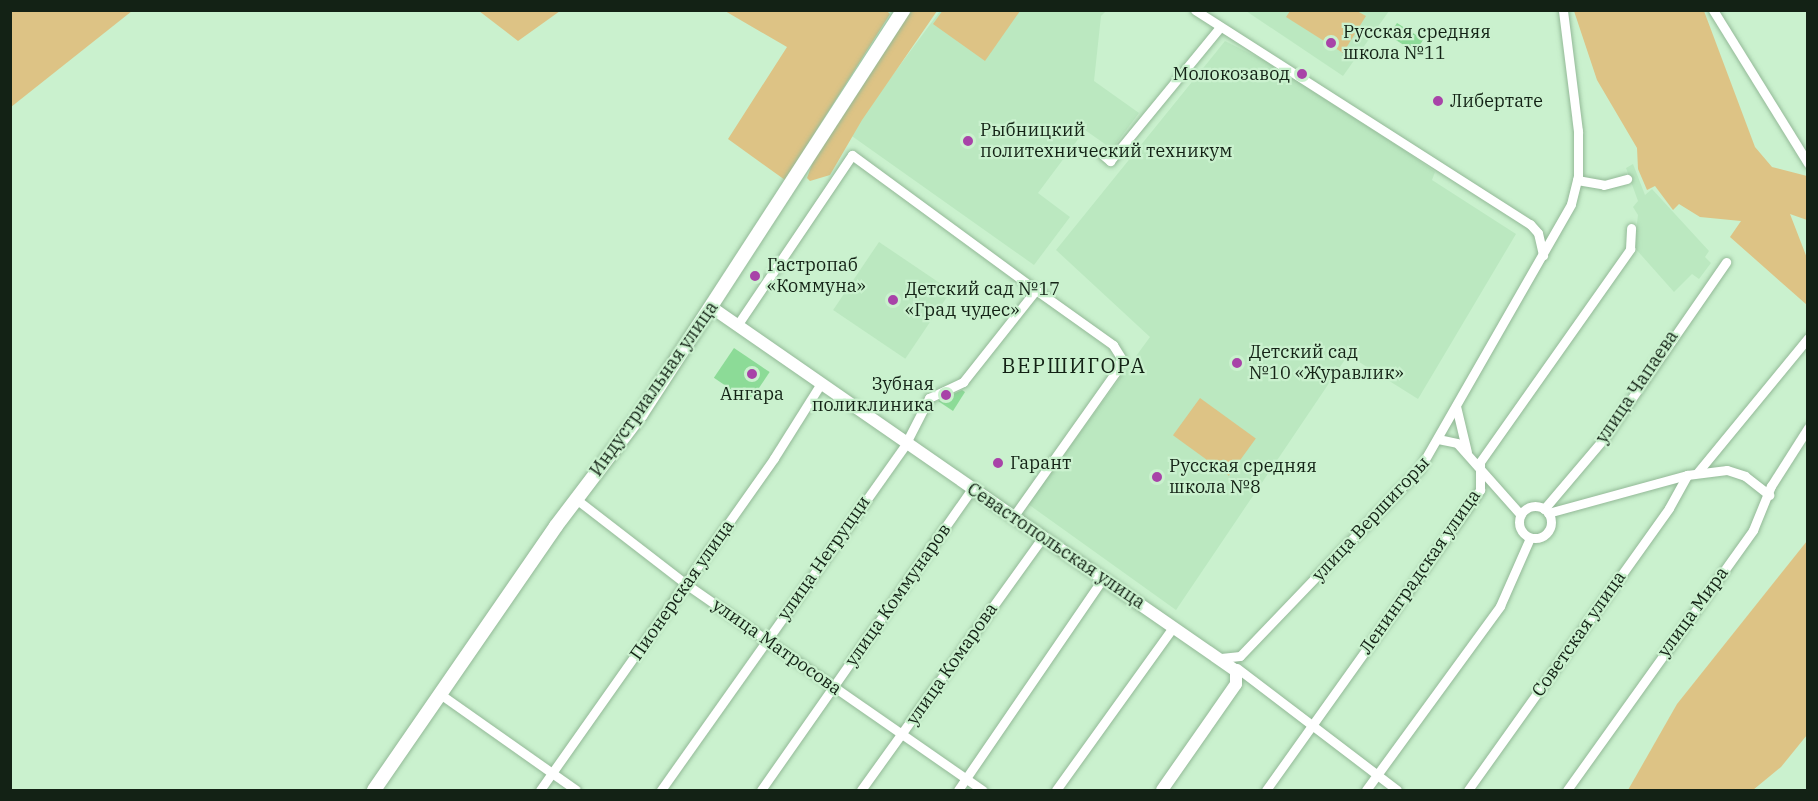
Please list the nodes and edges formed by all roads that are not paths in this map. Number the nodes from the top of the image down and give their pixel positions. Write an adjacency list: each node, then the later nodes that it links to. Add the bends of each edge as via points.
1 (903, 10): 14 (main road, Индустриальная улица)
2 (1195, 10): 5 (street)
3 (1563, 10): 9 (street, улица Вершигоры, via 1578,131)
4 (1713, 10): 7 (street)
5 (1220, 27): 6 (street, via 1110,161); 11 (street, via 1530,224 1540,240)
6 (1102, 154)
7 (1808, 163)
8 (1627, 179): 9 (street, via 1604,184)
9 (1577, 180): 11 (street, улица Вершигоры, via 1571,204)
10 (1631, 228): 23 (street, Ленинградская улица, via 1630,249 1501,429 1480,462)
11 (1543, 255): 18 (street, улица Вершигоры)
12 (1726, 262): 28 (street, улица Чапаева, via 1605,437)
13 (1036, 290): 15 (street, via 852,155); 21 (street, улица Негруцци, via 963,382 929,398); 30 (street, via 1113,345 1121,358 1115,373)
14 (711, 307): 15 (street, Севастопольская улица); 27 (main road, Индустриальная улица, via 641,414)
15 (738, 324): 17 (street, Севастопольская улица)
16 (1808, 338): 24 (street, Советская улица)
17 (820, 386): 21 (street, Севастопольская улица); 34 (street, Пионерская улица)
18 (1456, 406): 20 (street, улица Вершигоры); 22 (street)
19 (1808, 428): 26 (street, улица Мира)
20 (1438, 439): 22 (street, via 1453,441); 37 (street, улица Вершигоры, via 1420,468)
21 (905, 445): 25 (street, Севастопольская улица); 36 (street, улица Негруцци)
22 (1468, 454): 23 (street)
23 (1481, 469): 29 (street); 42 (street, Ленинградская улица, via 1480,490)
24 (1692, 474): 26 (street, via 1737,473); 28 (street); 60 (street, Советская улица)
25 (972, 489): 30 (street, Севастопольская улица); 40 (street, улица Коммунаров)
26 (1768, 495): 61 (street, улица Мира, via 1753,530)
27 (576, 499): 34 (street, улица Матросова); 41 (main road, Индустриальная улица)
28 (1546, 511): 29 (street, via 1534,506); 32 (street, улица Чапаева, via 1548,532)
29 (1521, 514): 32 (street, via 1520,528)
30 (1013, 517): 31 (street, Севастопольская улица)
31 (1042, 537): 33 (street, Севастопольская улица); 43 (street, улица Комарова)
32 (1530, 538): 45 (street, улица Чапаева, via 1500,606)
33 (1103, 578): 35 (street, Севастопольская улица); 46 (street)
34 (686, 584): 36 (street, улица Матросова); 44 (street, Пионерская улица)
35 (1173, 627): 38 (street, Севастопольская улица); 55 (street)
36 (766, 640): 40 (street, улица Матросова); 50 (street, улица Негруцци)
37 (1240, 656): 38 (street); 39 (street)
38 (1221, 658): 39 (street, Севастопольская улица)
39 (1236, 671): 42 (street, Севастопольская улица); 56 (street, via 1236,684)
40 (834, 687): 43 (street, улица Матросова); 51 (street, улица Коммунаров)
41 (440, 694): 44 (street); 47 (main road, Индустриальная улица)
42 (1311, 727): 45 (street, Севастопольская улица); 57 (street, Ленинградская улица)
43 (902, 736): 46 (street, улица Матросова); 52 (street, улица Комарова)
44 (553, 773): 48 (street, Пионерская улица); 49 (street)
45 (1377, 776): 58 (street, улица Чапаева); 59 (street, Севастопольская улица)
46 (966, 779): 53 (street); 54 (street, улица Матросова)
47 (374, 790)
48 (540, 790)
49 (576, 790)
50 (661, 790)
51 (761, 790)
52 (861, 790)
53 (958, 790)
54 (982, 790)
55 (1056, 790)
56 (1162, 790)
57 (1266, 790)
58 (1366, 790)
59 (1397, 790)
60 (1468, 790)
61 (1567, 790)

